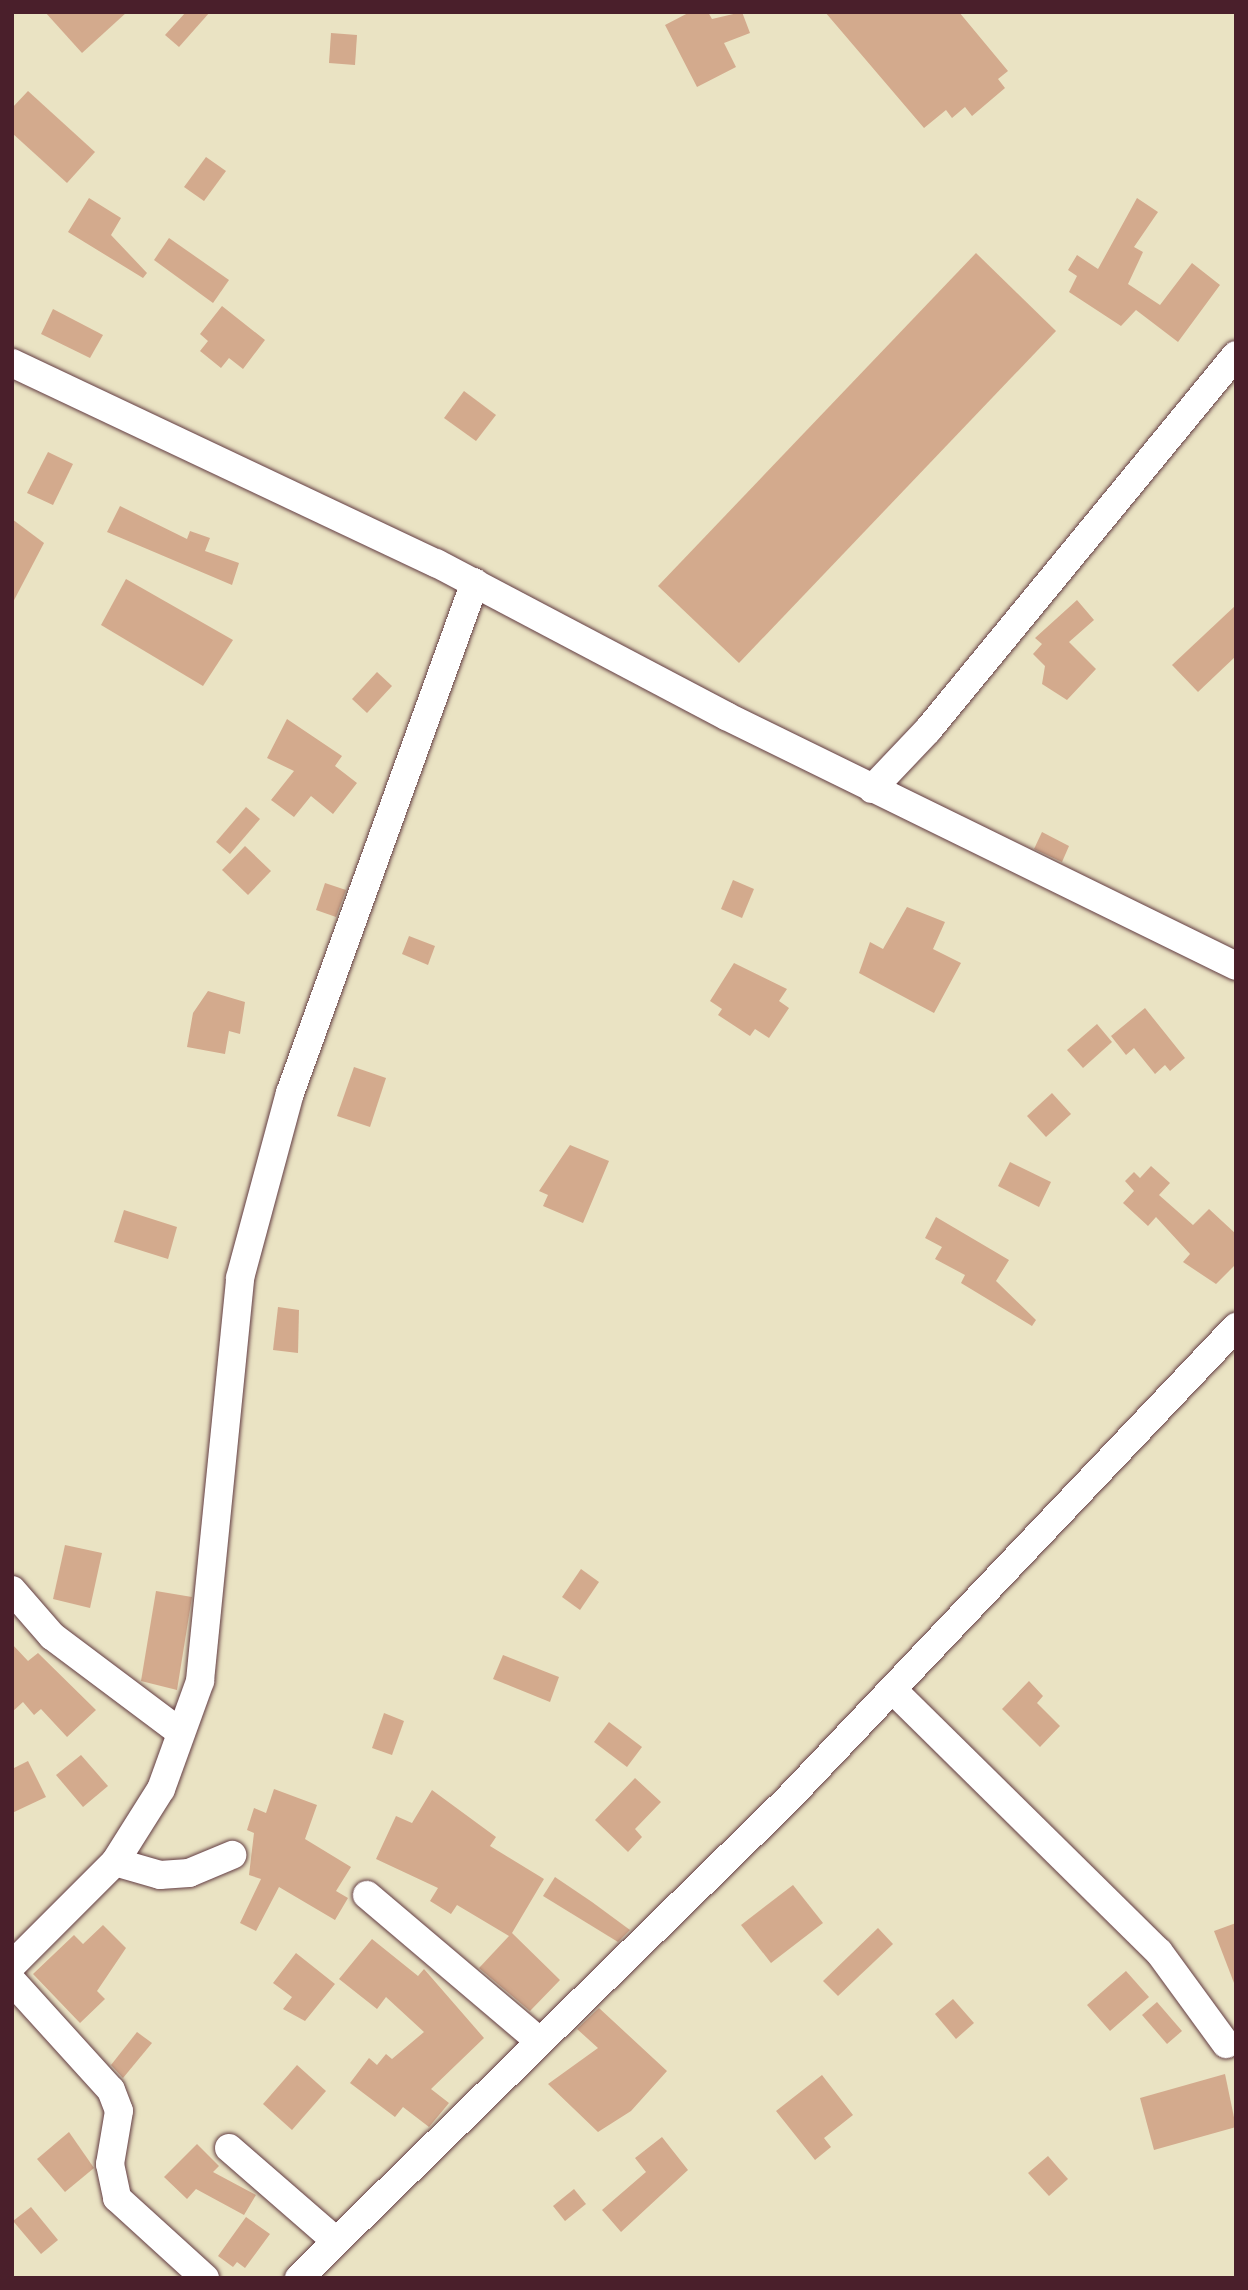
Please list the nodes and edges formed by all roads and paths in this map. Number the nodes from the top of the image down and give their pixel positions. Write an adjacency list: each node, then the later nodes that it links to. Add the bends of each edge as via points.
1 (1236, 355): 4 (street, via 928,730)
2 (12, 363): 3 (street)
3 (475, 582): 4 (street); 9 (street, via 290,1093 240,1278 223,1404 215,1575 200,1681)
4 (872, 789): 5 (street)
5 (1236, 966)
6 (1236, 1327): 8 (street)
7 (12, 1590): 9 (street, via 52,1636)
8 (892, 1690): 15 (street, via 788,1799); 16 (street, via 1159,1952)
9 (181, 1733): 11 (street, via 161,1788)
10 (232, 1855): 11 (street, via 170,1874)
11 (116, 1862): 13 (street)
12 (367, 1895): 15 (street)
13 (12, 1965)
14 (12, 1981): 19 (street, via 111,2090 119,2111 110,2164 117,2198)
15 (537, 2039): 18 (street)
16 (1226, 2045)
17 (229, 2148): 18 (street)
18 (335, 2240): 20 (street)
19 (205, 2278)
20 (299, 2278)

